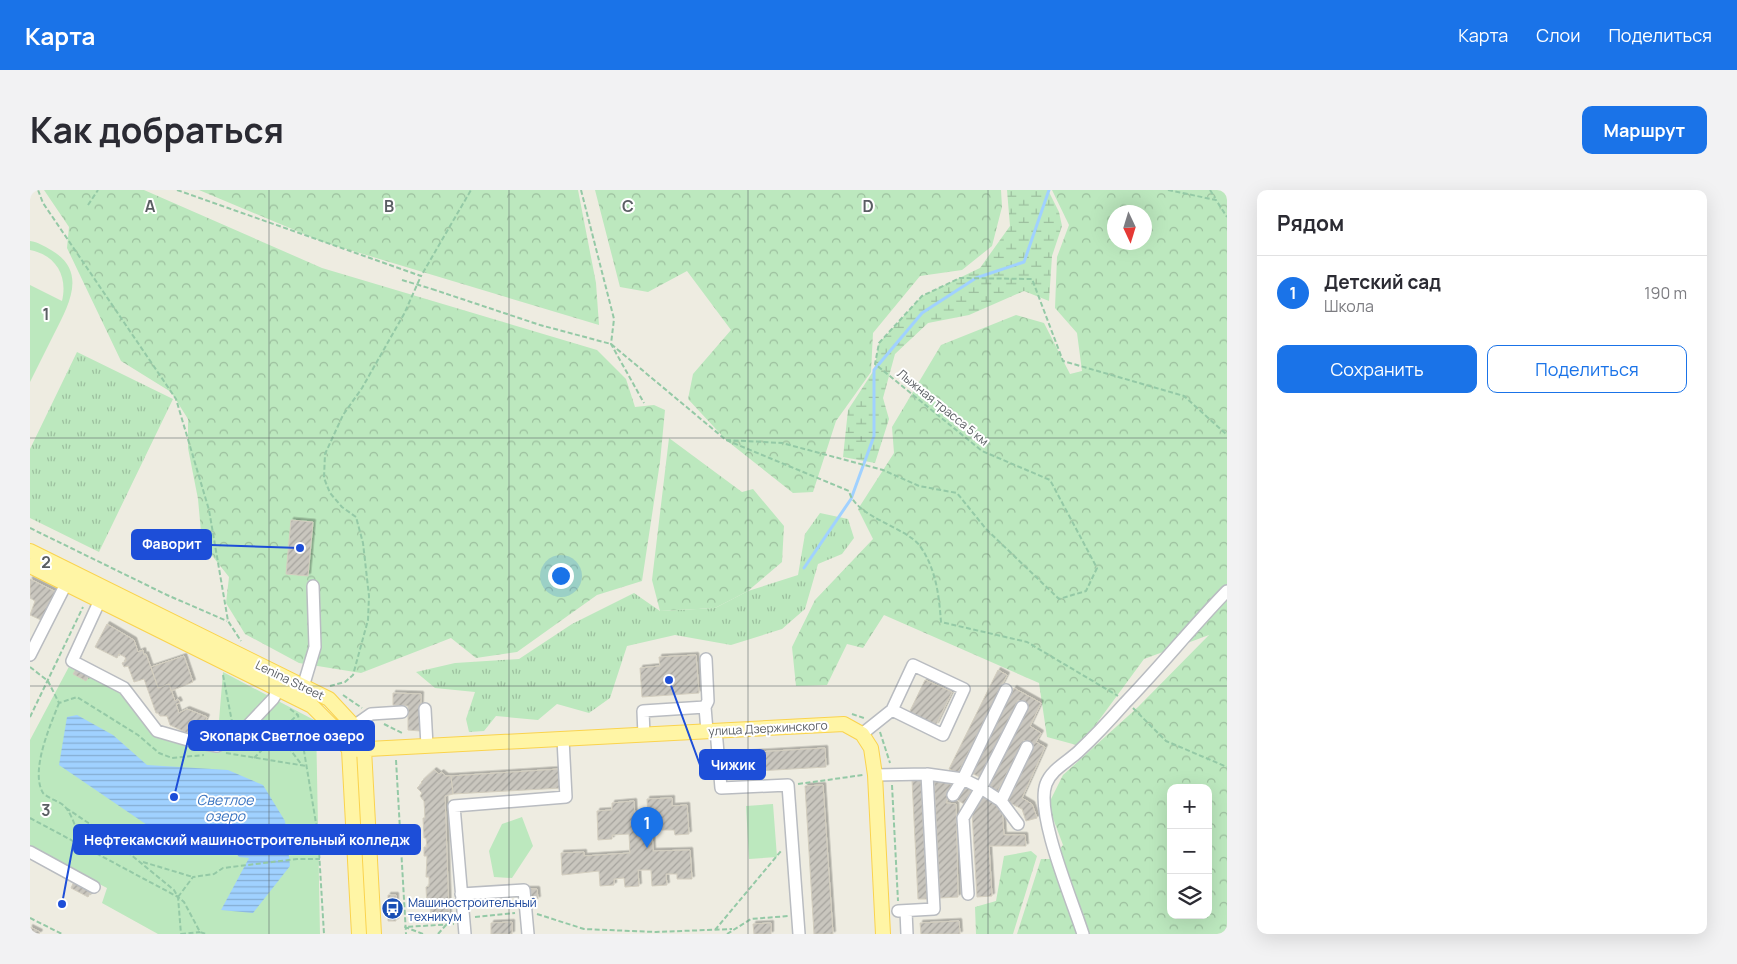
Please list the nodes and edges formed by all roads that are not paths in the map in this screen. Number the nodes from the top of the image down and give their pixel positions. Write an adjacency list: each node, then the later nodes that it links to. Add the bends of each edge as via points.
1 (30, 551): 10 (main road, Lenina Street)
2 (30, 566): 3 (main road, Lenina Street)
3 (66, 584): 6 (main road, Lenina Street); 7 (street)
4 (313, 586): 10 (street, via 315,646)
5 (1227, 591): 44 (street, via 1127,702 1077,753 1054,771 1046,785 1044,805 1048,829)
6 (100, 600): 9 (main road, Lenina Street); 9 (street, via 72,661 124,688 157,731 216,746 238,736 273,699)
7 (30, 655)
8 (706, 660): 12 (street, via 708,701)
9 (278, 689): 25 (main road, Lenina Street, via 312,706)
10 (307, 689): 17 (main road, Lenina Street, via 328,700)
11 (1006, 690): 28 (street)
12 (705, 707): 18 (street); 20 (street, via 642,711)
13 (1022, 707): 29 (street)
14 (425, 709): 22 (street)
15 (892, 710): 15 (street, via 913,665 964,690 943,735); 19 (street)
16 (402, 712): 17 (street, via 371,714)
17 (354, 726): 24 (main road, Lenina Street)
18 (711, 731): 19 (main road, улица Дзержинского, via 844,724); 20 (main road, улица Дзержинского); 41 (street, via 721,788 788,785)
19 (862, 734): 27 (main road, via 871,748)
20 (644, 735): 21 (main road, улица Дзержинского)
21 (563, 739): 22 (main road, улица Дзержинского); 35 (street, via 566,797 454,806)
22 (427, 746): 24 (main road, улица Дзержинского)
23 (1027, 746): 31 (street)
24 (364, 749): 25 (main road, улица Дзержинского); 37 (main road, Lenina Street)
25 (348, 750): 38 (main road)
26 (927, 774): 27 (street); 28 (street); 43 (street, via 934,909 902,911)
27 (875, 775): 42 (main road)
28 (963, 779): 29 (street); 30 (street)
29 (981, 788): 31 (street); 36 (street, via 963,818)
30 (953, 795)
31 (1001, 801): 32 (street)
32 (1018, 824)
33 (30, 852): 34 (street)
34 (94, 886)
35 (461, 894): 39 (street); 40 (street, via 524,890)
36 (968, 894)
37 (376, 932)
38 (359, 934)
39 (465, 934)
40 (528, 934)
41 (799, 934)
42 (882, 934)
43 (907, 934)
44 (1083, 934)

